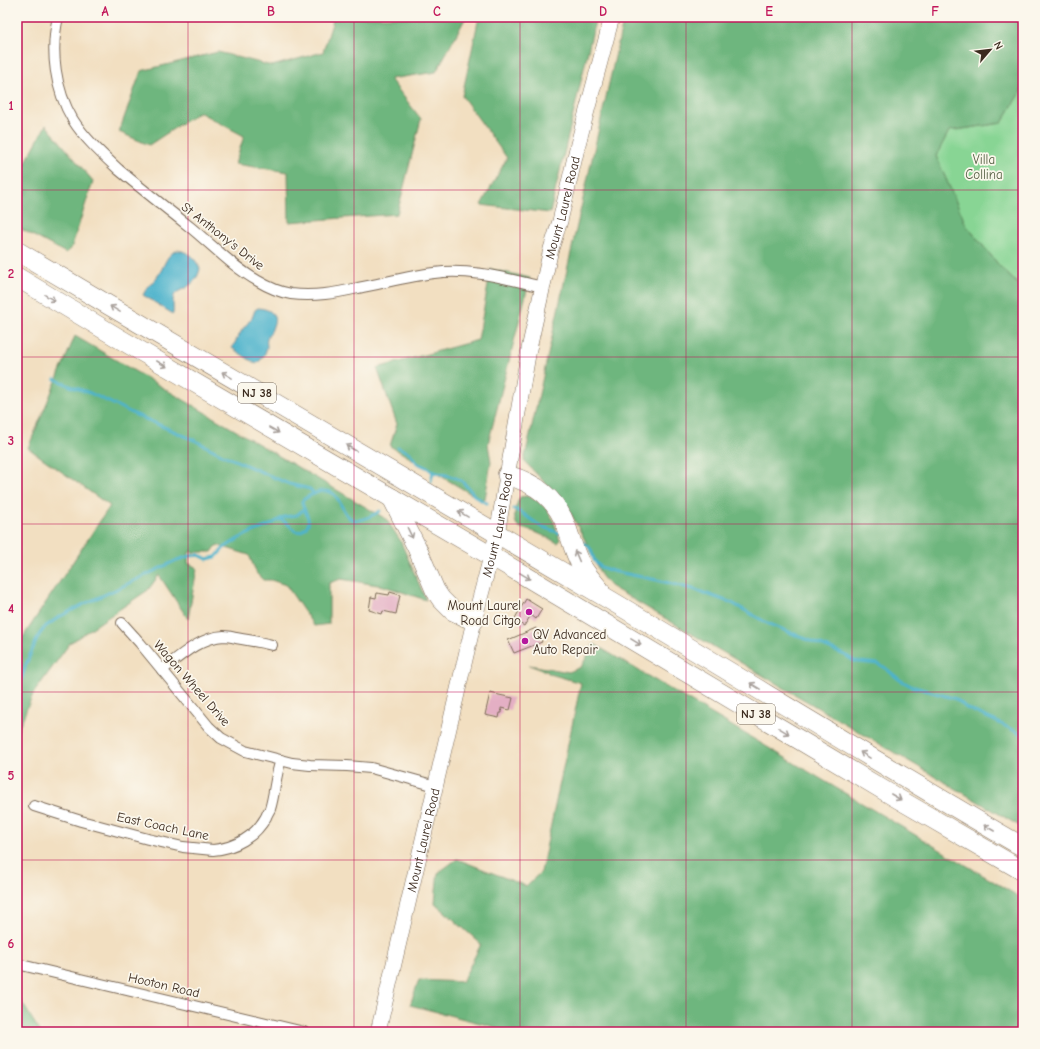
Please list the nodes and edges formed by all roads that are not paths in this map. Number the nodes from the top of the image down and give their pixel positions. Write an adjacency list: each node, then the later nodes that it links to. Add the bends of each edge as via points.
1 (58, 17): 5 (street, St Anthony's Drive, via 54,58 60,91 66,107 83,134 137,185 257,280 278,290 306,295 341,292 418,275 454,272 488,275)
2 (612, 17): 5 (main road, Mount Laurel Road)
3 (17, 251): 8 (highway, NJ 38, one-way to 3)
4 (17, 278): 7 (highway, NJ 38, one-way to 7)
5 (543, 287): 6 (main road, Mount Laurel Road, via 529,349)
6 (507, 475): 8 (main road, Mount Laurel Road); 10 (highway, one-way to 6, via 580,563 561,514 553,501 528,483)
7 (392, 498): 9 (highway, NJ 38); 11 (highway, one-way to 11, via 435,590 453,611)
8 (497, 534): 9 (main road, Mount Laurel Road); 10 (highway, NJ 38)
9 (491, 556): 11 (main road, Mount Laurel Road); 19 (highway, NJ 38, one-way to 19)
10 (608, 599): 18 (highway, NJ 38, one-way to 10)
11 (474, 621): 16 (main road, Mount Laurel Road)
12 (122, 623): 14 (street, Wagon Wheel Drive)
13 (272, 645): 14 (street, via 224,636 213,638 192,648)
14 (162, 670): 15 (street, Wagon Wheel Drive, via 217,735 245,751)
15 (281, 760): 16 (street, Wagon Wheel Drive, via 310,765 371,768); 17 (street, East Coach Lane, via 270,810 258,829 243,841 217,850 148,839)
16 (436, 786): 22 (main road, Mount Laurel Road)
17 (34, 806)
18 (1023, 847)
19 (1023, 871)
20 (17, 964): 21 (street, Hooton Road)
21 (304, 1032)
22 (378, 1032)

